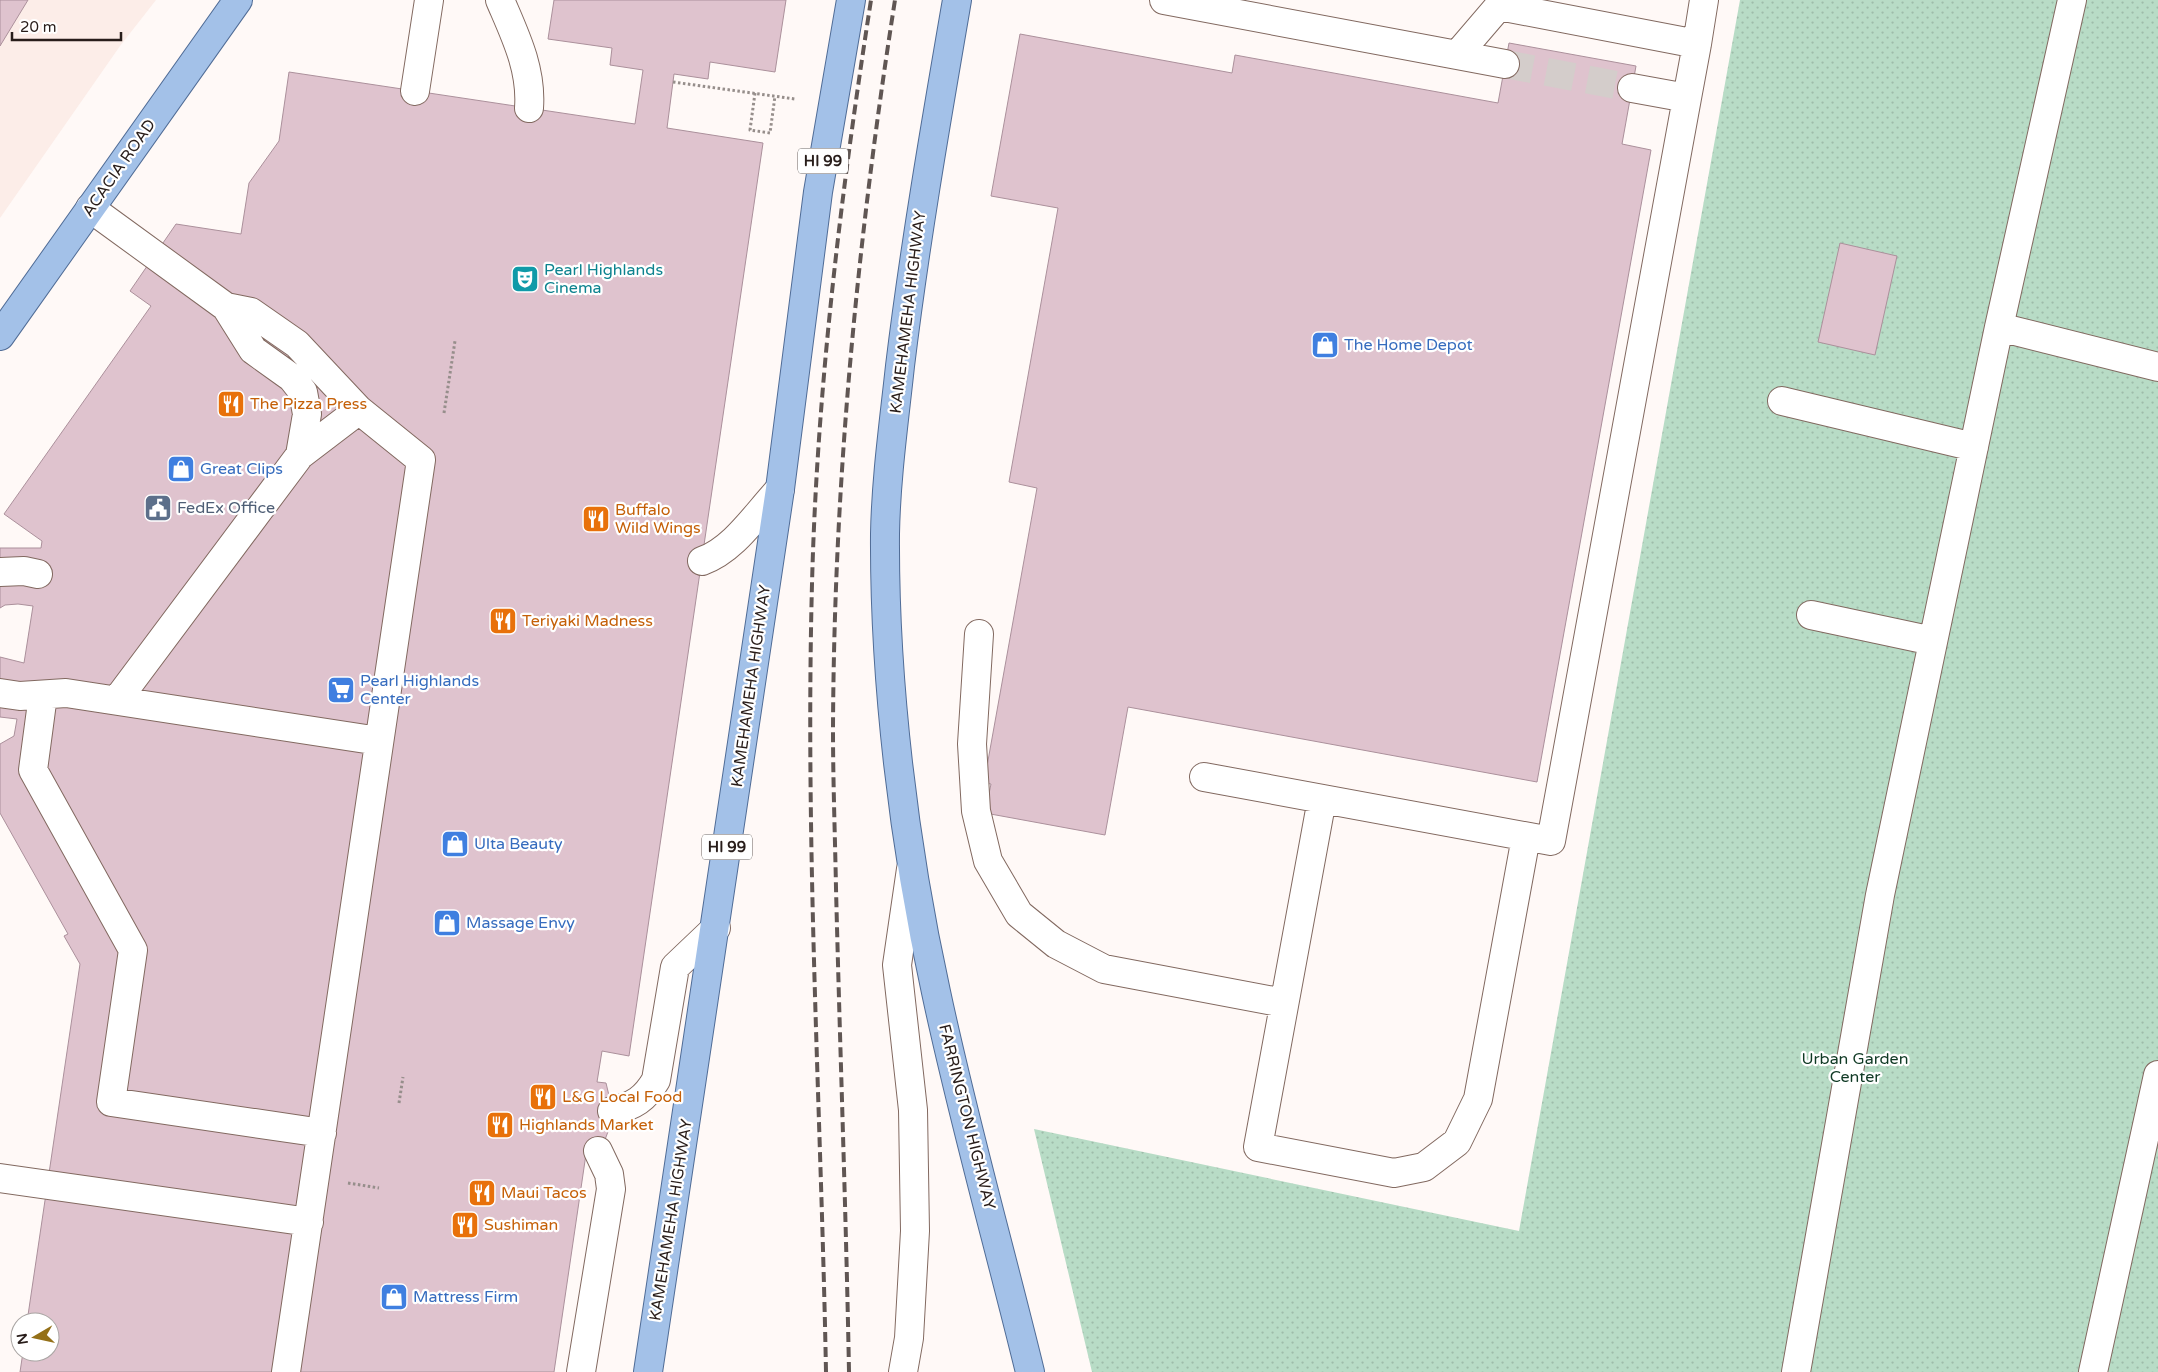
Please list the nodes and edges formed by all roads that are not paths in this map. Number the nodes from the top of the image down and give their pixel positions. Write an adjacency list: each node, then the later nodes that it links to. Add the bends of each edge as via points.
1 (238, 0): 17 (main road, ACACIA ROAD)
2 (429, 0): 14 (street)
3 (500, 0): 16 (street, via 520,48 530,88)
4 (850, 0): 26 (main road, KAMEHAMEHA HIGHWAY / HI 99, via 818,192)
5 (957, 0): 40 (main road, KAMEHAMEHA HIGHWAY, via 921,210 892,440 885,532 888,643 898,757)
6 (1164, 0): 9 (street)
7 (1704, 0): 10 (street)
8 (2072, 0): 19 (street)
9 (1291, 12): 11 (street)
10 (1697, 44): 11 (street, via 1499,6); 15 (street)
11 (1457, 55): 12 (street)
12 (1505, 64)
13 (1632, 88): 15 (street)
14 (416, 91)
15 (1687, 98): 39 (street, via 1552,841)
16 (528, 108)
17 (90, 208): 18 (street); 20 (main road, ACACIA ROAD)
18 (226, 307): 23 (street, via 251,312 297,344); 25 (street, via 253,350 292,378 303,392 307,414)
19 (1999, 328): 21 (street); 24 (street)
20 (0, 336)
21 (2158, 367)
22 (1782, 401): 24 (street)
23 (359, 410): 25 (street); 36 (street, via 422,460)
24 (1974, 447): 32 (street)
25 (300, 456): 35 (street)
26 (780, 489): 27 (street, via 727,546 714,557); 41 (main road, KAMEHAMEHA HIGHWAY / HI 99)
27 (702, 561)
28 (0, 572): 29 (street)
29 (38, 574)
30 (1812, 615): 32 (street)
31 (979, 634): 42 (street, via 972,744 976,810 988,860 1019,914 1056,944 1104,969)
32 (1933, 641): 54 (street, via 1880,895)
33 (0, 692): 34 (street, via 20,696)
34 (43, 695): 35 (street, via 66,693); 45 (street, via 33,770 133,950 111,1102)
35 (117, 700): 36 (street)
36 (379, 741): 45 (street)
37 (1204, 777): 38 (street)
38 (1322, 799): 39 (street); 42 (street)
39 (1526, 836): 42 (street, via 1478,1099 1457,1142 1424,1167 1394,1173 1258,1147)
40 (912, 860): 52 (street, KAMEHAMEHA HIGHWAY, via 897,965 913,1110 915,1222 909,1338); 53 (main road, FARRINGTON HIGHWAY, via 936,991)
41 (716, 928): 44 (street, via 676,967 656,1080 647,1096 634,1105); 51 (main road, KAMEHAMEHA HIGHWAY / HI 99)
42 (1284, 1003)
43 (2158, 1075): 55 (street)
44 (612, 1111)
45 (322, 1133): 48 (street)
46 (598, 1151): 50 (street, via 610,1174 611,1189)
47 (0, 1178): 48 (street)
48 (309, 1222): 49 (street)
49 (286, 1372)
50 (582, 1372)
51 (648, 1372)
52 (903, 1372)
53 (1030, 1372)
54 (1796, 1372)
55 (2093, 1372)

